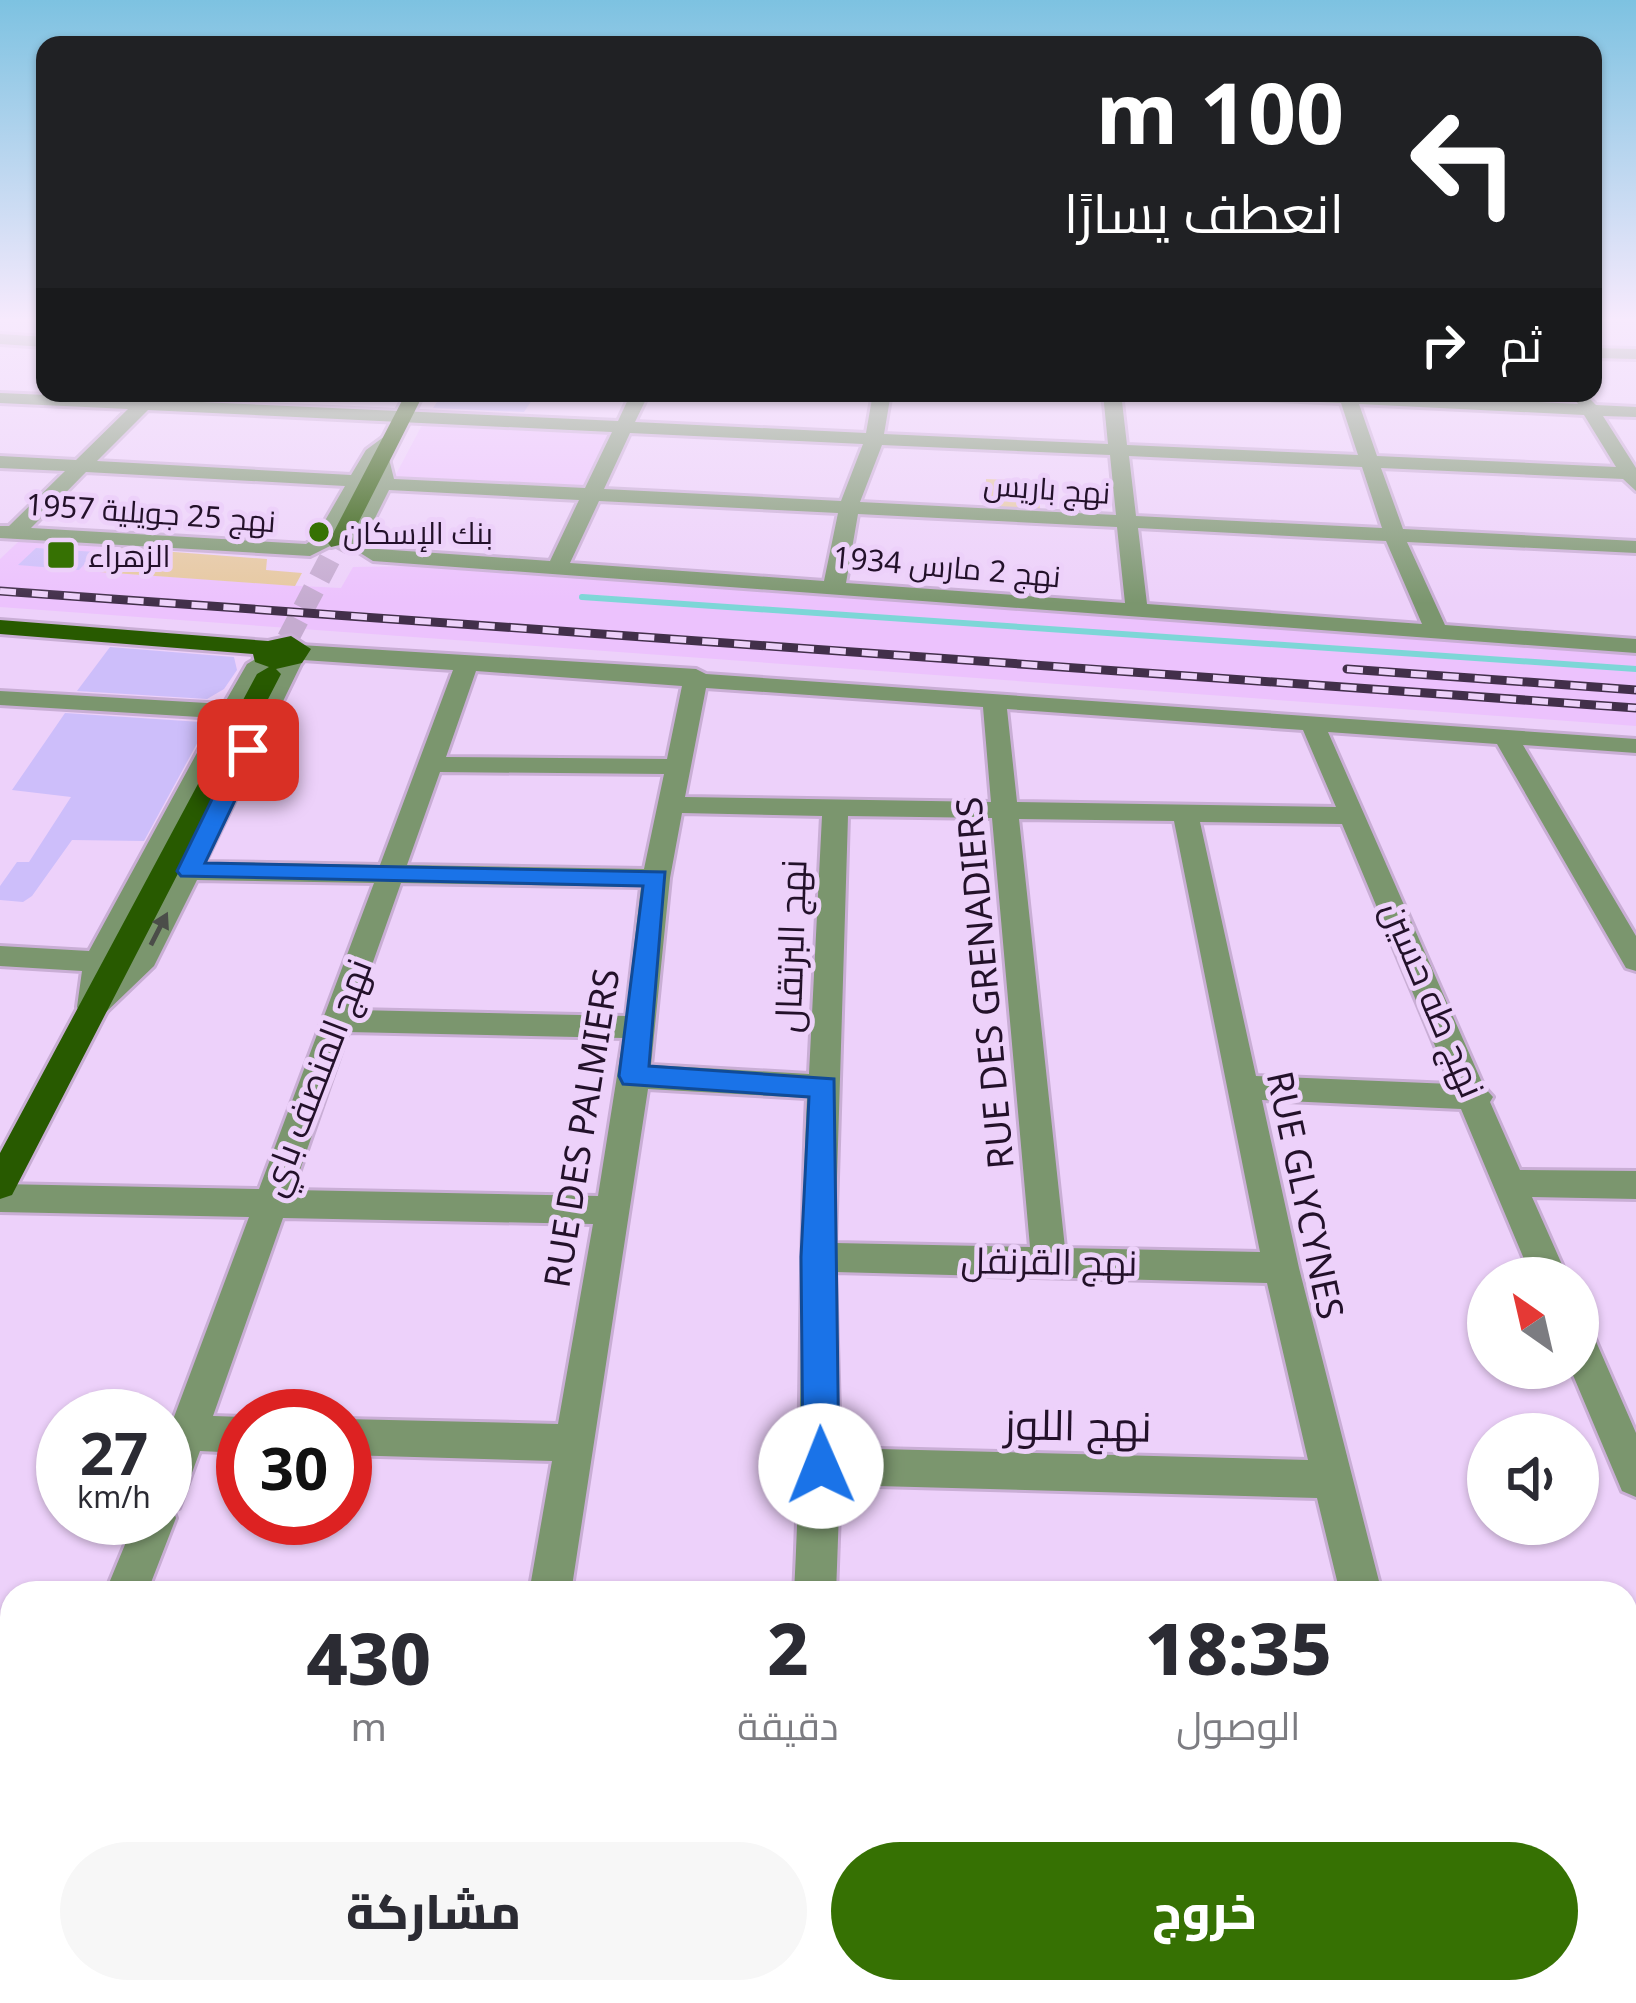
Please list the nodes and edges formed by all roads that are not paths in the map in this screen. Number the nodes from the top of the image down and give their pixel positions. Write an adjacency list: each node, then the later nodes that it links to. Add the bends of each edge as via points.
1 (132, 415): 15 (street)
2 (395, 415): 8 (street)
3 (631, 415): 9 (street)
4 (878, 415): 10 (street)
5 (1114, 415): 12 (street)
6 (1353, 415): 14 (street)
7 (1594, 415): 16 (street)
8 (403, 416): 9 (street); 11 (main road)
9 (626, 427): 10 (street); 19 (street)
10 (874, 440): 12 (street); 20 (street)
11 (387, 447): 17 (street, via 376,450); 18 (street, نهج 2 مارس 1934); 21 (main road)
12 (1116, 450): 14 (street); 22 (street)
13 (0, 462): 15 (street)
14 (1369, 464): 16 (street); 24 (street)
15 (77, 466): 17 (street); 23 (street)
16 (1633, 478)
17 (357, 481): 21 (street)
18 (383, 484): 19 (street, نهج باريس); 27 (street, نهج 2 مارس 1934, via 355,538 358,551)
19 (592, 494): 20 (street, نهج باريس); 27 (street)
20 (848, 506): 22 (street, نهج باريس); 28 (street)
21 (349, 510): 23 (street, نهج 25 جويلية 1957, via 320,545 297,552); 25 (main road)
22 (1123, 523): 24 (street, نهج باريس); 29 (street)
23 (7, 532)
24 (1395, 537): 26 (street, نهج باريس); 31 (street)
25 (338, 543)
26 (1636, 547)
27 (556, 569): 28 (street, نهج 2 مارس 1934)
28 (835, 587): 29 (street, نهج 2 مارس 1934)
29 (1137, 612): 31 (street, نهج 2 مارس 1934)
30 (0, 627): 33 (main road, via 191,640)
31 (1437, 633): 32 (street, نهج 2 مارس 1934)
32 (1636, 646)
33 (279, 659): 34 (street); 38 (street); 49 (street); 55 (main road)
34 (468, 661): 35 (street); 42 (street, نهج المنصف باي)
35 (696, 676): 37 (street); 43 (street, RUE DES PALMIERS)
36 (0, 698): 38 (street)
37 (994, 700): 39 (street); 46 (street, RUE DES GRENADIERS)
38 (232, 712): 54 (street)
39 (1312, 722): 40 (street); 48 (street, نهج طه حسين)
40 (1505, 736): 41 (street); 53 (street)
41 (1636, 746)
42 (431, 764): 43 (street); 50 (street, نهج المنصف باي)
43 (679, 766): 44 (street, RUE DES PALMIERS)
44 (674, 805): 45 (street); 51 (street, RUE DES PALMIERS)
45 (835, 806): 46 (street); 59 (street, نهج البرتقال)
46 (1009, 809): 47 (street); 71 (street, RUE DES GRENADIERS)
47 (1185, 812): 48 (street); 60 (street, RUE GLYCYNES)
48 (1355, 816): 61 (street, نهج طه حسين)
49 (189, 871): 50 (street); 55 (street, one-way to 49, via 144,959)
50 (393, 874): 51 (street); 56 (street, نهج المنصف باي)
51 (656, 878): 57 (street, RUE DES PALMIERS)
52 (0, 956): 54 (street)
53 (1636, 961)
54 (98, 962): 55 (street)
55 (92, 1006): 62 (main road)
56 (336, 1022): 57 (street); 67 (street, نهج المنصف باي)
57 (640, 1027): 58 (street, RUE DES PALMIERS)
58 (634, 1076): 59 (street); 68 (street, RUE DES PALMIERS)
59 (824, 1087): 69 (street, نهج البرتقال)
60 (1242, 1087): 61 (street); 72 (street, RUE GLYCYNES)
61 (1478, 1097): 63 (street, نهج طه حسين)
62 (9, 1148): 65 (main road)
63 (1510, 1183): 64 (street); 70 (street, نهج طه حسين)
64 (1636, 1184)
65 (0, 1185)
66 (0, 1198): 67 (street)
67 (267, 1202): 68 (street); 74 (street, نهج المنصف باي)
68 (609, 1210): 76 (street, RUE DES PALMIERS)
69 (817, 1257): 71 (street, نهج القرنفل); 77 (street, نهج البرتقال)
70 (1541, 1257)
71 (1048, 1259): 72 (street, نهج القرنفل)
72 (1281, 1268): 79 (street, RUE GLYCYNES)
73 (1598, 1389): 78 (street)
74 (192, 1424)
75 (372, 1438): 76 (street)
76 (571, 1442): 82 (street, RUE DES PALMIERS)
77 (821, 1466): 79 (street, نهج اللوز); 83 (street, نهج البرتقال)
78 (1636, 1478)
79 (1332, 1479): 84 (street, RUE GLYCYNES)
80 (146, 1545): 81 (street)
81 (132, 1581)
82 (552, 1581)
83 (816, 1581)
84 (1358, 1581)

